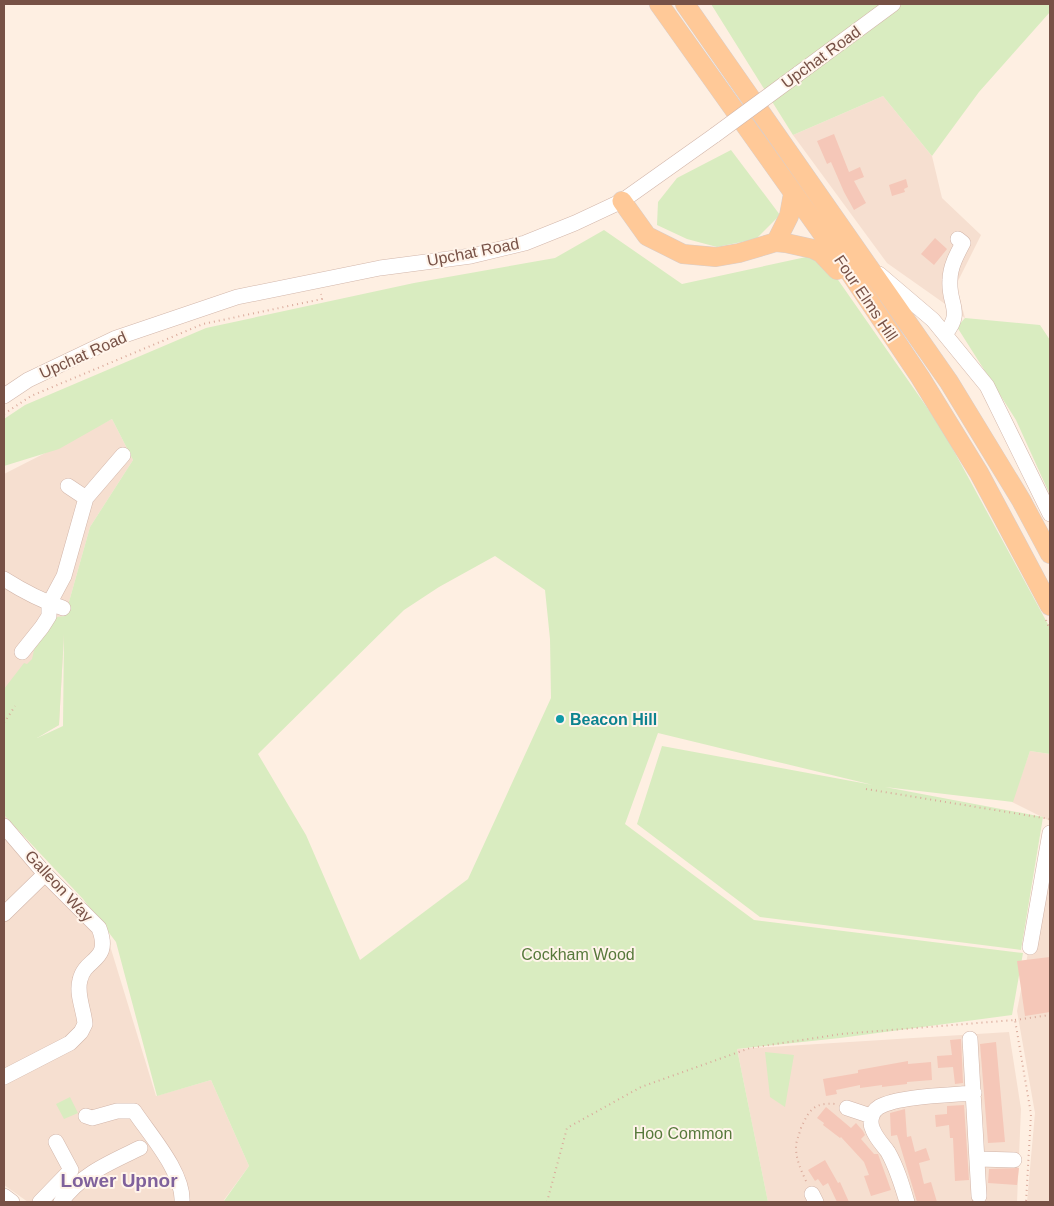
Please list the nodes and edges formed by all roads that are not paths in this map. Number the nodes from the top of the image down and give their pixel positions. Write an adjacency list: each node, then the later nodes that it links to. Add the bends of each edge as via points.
1 (659, 4): 4 (main road, Four Elms Hill)
2 (685, 4): 8 (main road, Four Elms Hill)
3 (893, 4): 5 (street, Upchat Road, bridge)
4 (793, 194): 7 (main road, via 789,216); 9 (main road, Four Elms Hill)
5 (622, 201): 7 (main road, via 646,236 683,254 716,257); 11 (street, Upchat Road, via 525,243 471,256 380,268 237,296 116,338 28,380)
6 (958, 239): 10 (street, via 963,243 950,276 949,292 955,308 954,324)
7 (776, 242): 9 (main road, via 804,246 821,254)
8 (868, 265): 10 (street); 16 (main road, Four Elms Hill, via 949,382)
9 (868, 301): 19 (main road, Four Elms Hill, via 954,432)
10 (945, 334): 15 (street, via 987,386)
11 (4, 396)
12 (123, 455): 14 (street)
13 (68, 486): 14 (street)
14 (86, 498): 18 (street)
15 (1050, 514)
16 (1050, 554)
17 (4, 578): 18 (street)
18 (56, 606): 20 (street)
19 (1050, 606)
20 (22, 652)
21 (4, 826): 23 (street, Galleon Way)
22 (1050, 833): 25 (street)
23 (45, 874): 24 (street); 27 (street, Galleon Way, via 99,928 103,947 80,979 85,1024 81,1032 70,1043)
24 (5, 910)
25 (1030, 947)
26 (970, 1039): 28 (street)
27 (4, 1077)
28 (974, 1093): 31 (street, via 889,1103); 34 (street)
29 (847, 1108): 31 (street)
30 (86, 1116): 41 (street, via 92,1118 117,1111 134,1111 175,1171)
31 (871, 1116): 42 (street, via 873,1131 894,1165)
32 (56, 1142): 39 (street, via 70,1170)
33 (140, 1148): 40 (street, via 94,1170)
34 (978, 1159): 35 (street); 37 (street)
35 (1014, 1160)
36 (4, 1196): 38 (street)
37 (979, 1196)
38 (12, 1202)
39 (40, 1202)
40 (61, 1202)
41 (182, 1202)
42 (907, 1202)

